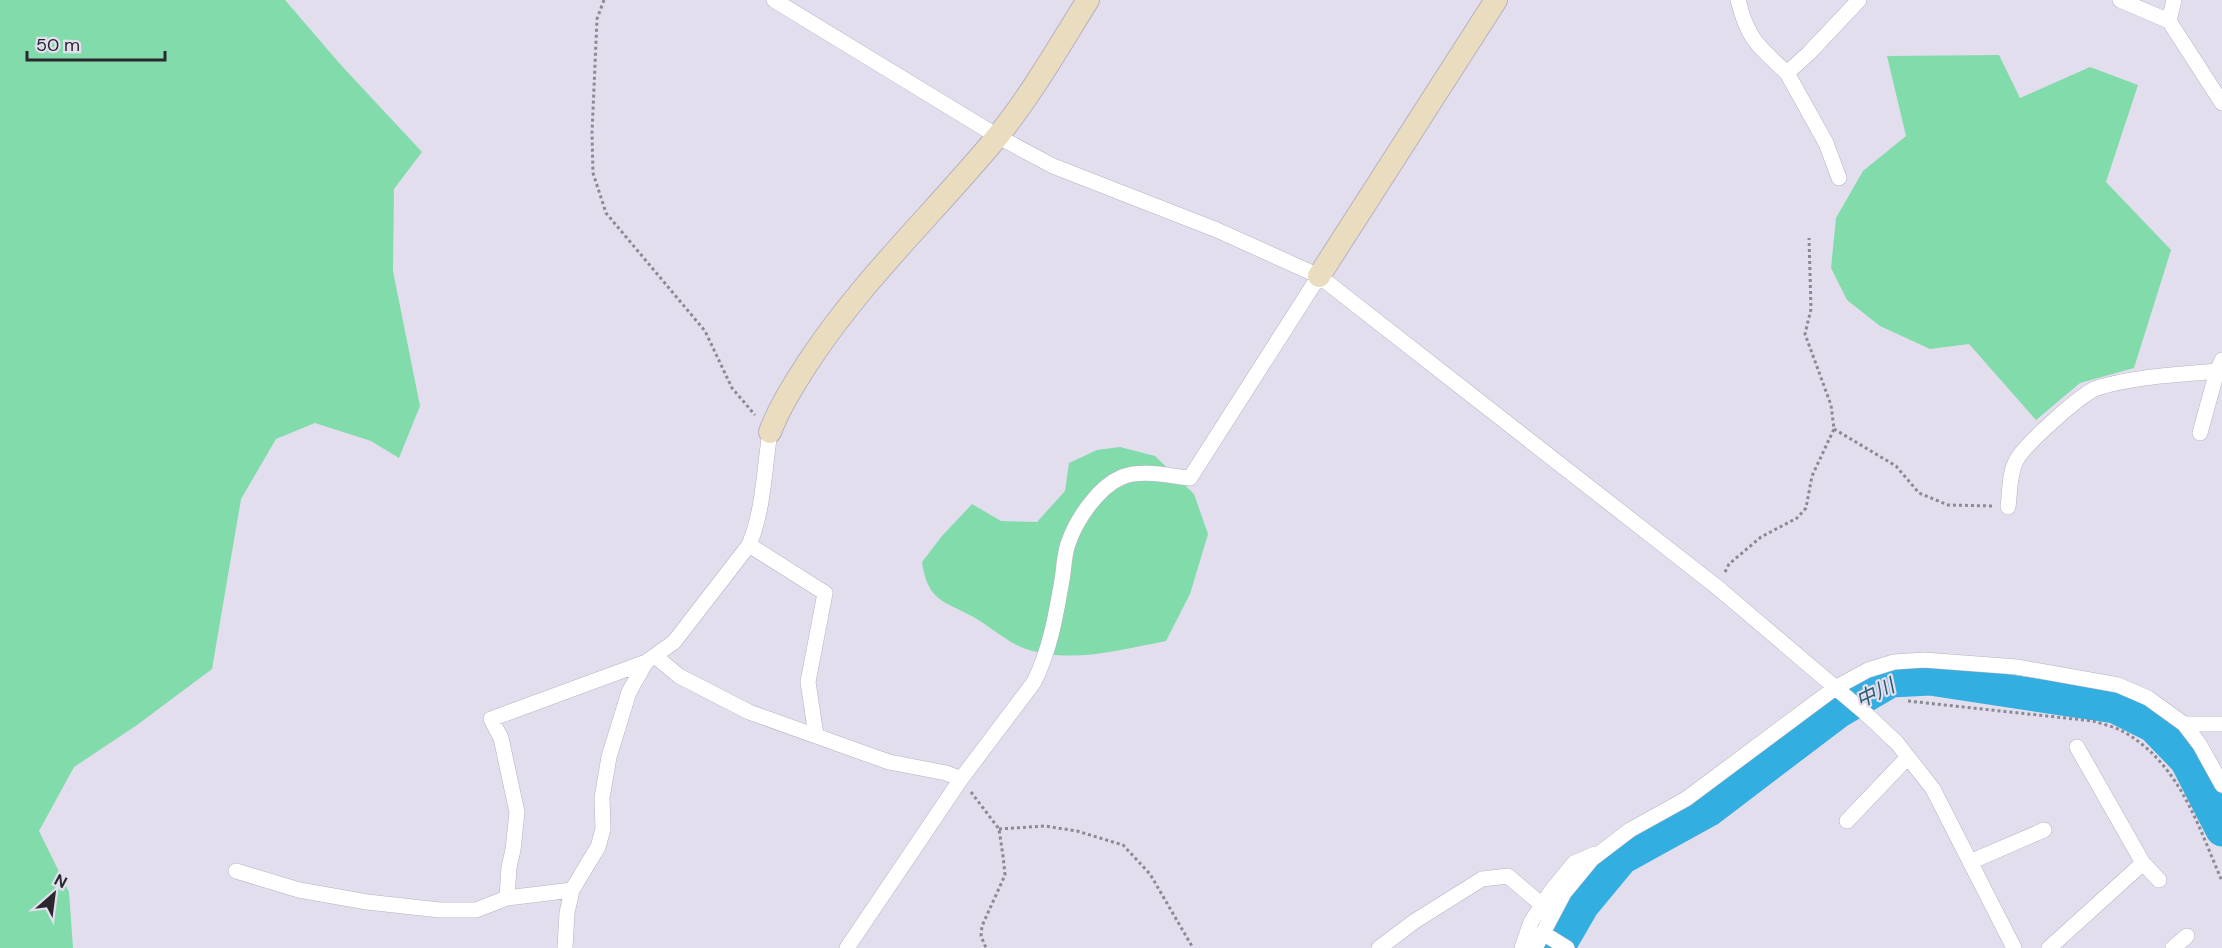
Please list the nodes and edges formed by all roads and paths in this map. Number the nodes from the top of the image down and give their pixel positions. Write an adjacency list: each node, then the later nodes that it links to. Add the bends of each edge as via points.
1 (604, 0): 18 (path, via 597,19 592,133 593,172 606,213 705,331 732,388)
2 (774, 0): 12 (street)
3 (1088, 0): 12 (street)
4 (1496, 0): 15 (street)
5 (1738, 0): 10 (street, via 1744,25 1757,45)
6 (1859, 0): 10 (street)
7 (2120, 0): 9 (street)
8 (2174, 0): 9 (street)
9 (2169, 21): 11 (street)
10 (1788, 73): 13 (street, via 1826,143)
11 (2222, 103)
12 (998, 136): 15 (street, via 1053,166 1217,230); 18 (street, via 826,334 778,410)
13 (1839, 178)
14 (1809, 238): 17 (path, via 1811,309 1805,334 1831,405)
15 (1319, 276): 22 (street); 30 (street, via 1190,478 1142,474 1123,477 1100,490 1068,543 1043,665)
16 (2219, 366): 19 (street); 20 (street, via 2095,388 2021,452 2014,464)
17 (1834, 429): 20 (path, via 1896,466 1919,493 1948,505); 22 (path, via 1812,476 1806,508 1797,518 1761,537 1729,564)
18 (770, 432): 21 (street, via 762,500)
19 (2200, 433)
20 (2008, 507)
21 (749, 545): 23 (street, via 674,642); 27 (street, via 825,593 808,682)
22 (1717, 587): 24 (street)
23 (650, 659): 27 (street, via 749,712); 40 (street, via 629,692 609,757 598,847); 41 (street, via 491,719 501,738 517,812)
24 (1838, 690): 25 (street, via 1868,670 1894,662 1924,660 2017,667 2118,685 2148,698); 29 (street); 35 (street, via 1686,799)
25 (2184, 724): 26 (street); 31 (street)
26 (2222, 724)
27 (816, 735): 30 (street, via 889,762)
28 (2076, 747): 37 (street)
29 (1908, 757): 32 (street); 36 (street, via 1933,789)
30 (961, 779): 33 (path); 46 (street)
31 (2222, 785)
32 (1847, 821)
33 (999, 829): 47 (path, via 1005,875 982,926); 48 (path, via 1045,826 1123,845 1150,874)
34 (2044, 830): 36 (street)
35 (1603, 850): 42 (street, via 1574,863); 43 (street, via 1564,892)
36 (1970, 862): 53 (street)
37 (2143, 863): 39 (street); 54 (street)
38 (236, 871): 41 (street, via 299,890 440,910 476,910)
39 (2159, 880)
40 (572, 890): 41 (street); 45 (street)
41 (507, 898)
42 (1542, 905): 49 (street, via 1508,876 1482,879); 50 (street)
43 (1547, 935): 51 (street); 52 (street)
44 (2187, 936): 55 (street)
45 (565, 948)
46 (847, 948)
47 (986, 948)
48 (1193, 948)
49 (1379, 948)
50 (1522, 948)
51 (1535, 948)
52 (1567, 948)
53 (2014, 948)
54 (2049, 948)
55 (2173, 948)

